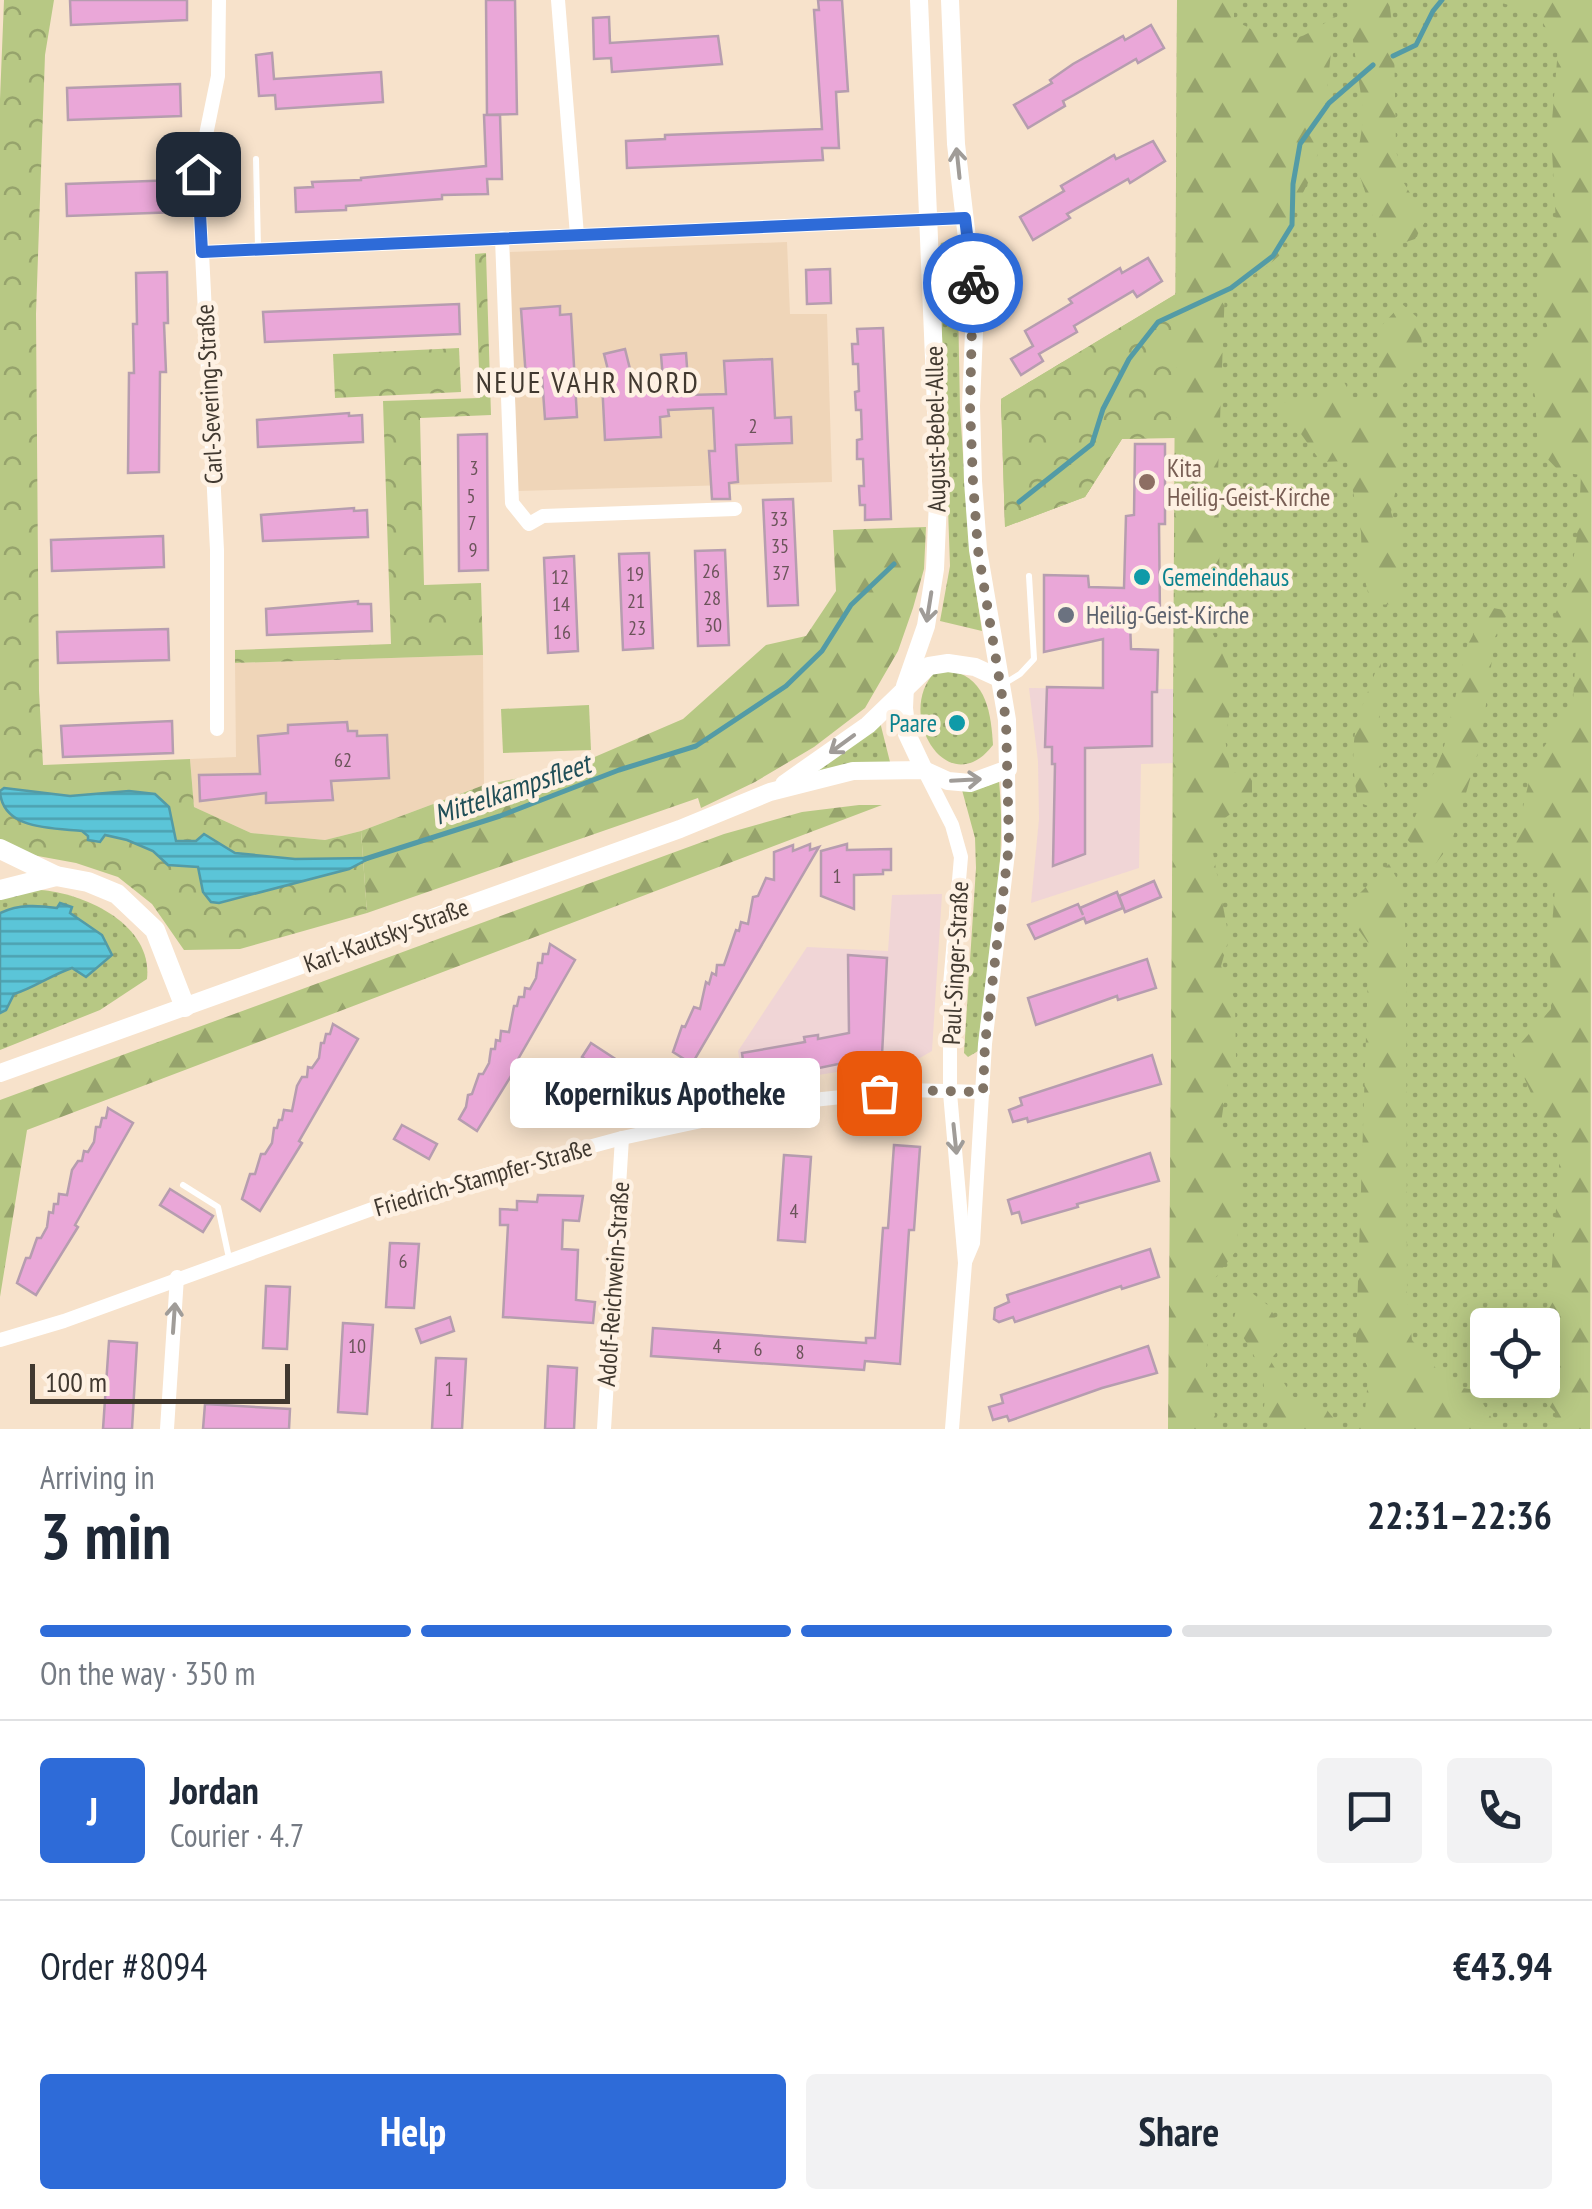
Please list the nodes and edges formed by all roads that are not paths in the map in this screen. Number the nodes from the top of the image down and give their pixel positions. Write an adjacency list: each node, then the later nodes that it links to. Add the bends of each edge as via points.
1 (218, 0): 11 (street, Carl-Severing-Straße, via 218,76 198,174)
2 (558, 0): 8 (street)
3 (918, 0): 6 (street, August-Bebel-Allee)
4 (950, 0): 7 (street, August-Bebel-Allee, one-way to 4)
5 (256, 159): 10 (lane)
6 (928, 218): 7 (street); 8 (street); 15 (street, August-Bebel-Allee, one-way to 15, via 939,478 935,569 926,626)
7 (965, 218): 14 (street, August-Bebel-Allee, via 974,307 970,406 978,550)
8 (577, 234): 9 (street)
9 (502, 238): 10 (street); 12 (street, via 512,503 529,524 543,516)
10 (258, 248): 11 (street)
11 (202, 252): 17 (street, Carl-Severing-Straße, via 217,550)
12 (735, 508)
13 (1029, 576): 14 (lane, via 1034,659)
14 (1000, 682): 15 (street, Karl-Kautsky-Straße, via 975,667 948,663 928,666); 16 (street, August-Bebel-Allee)
15 (905, 686): 18 (street, August-Bebel-Allee); 21 (street, Karl-Kautsky-Straße, one-way to 21, via 868,724)
16 (1006, 720): 19 (street, Paul-Singer-Straße)
17 (217, 730)
18 (906, 734): 20 (street, Paul-Singer-Straße)
19 (1008, 769): 20 (street, Karl-Kautsky-Straße, one-way to 19, via 970,783); 28 (street, Paul-Singer-Straße, via 1009,845)
20 (924, 770): 21 (street, Karl-Kautsky-Straße, via 854,770); 27 (street, Paul-Singer-Straße, via 961,857 950,985)
21 (770, 792): 25 (street, Karl-Kautsky-Straße)
22 (0, 849): 23 (main road)
23 (56, 876): 24 (main road); 25 (main road, via 117,894 155,930)
24 (0, 890)
25 (185, 1007): 26 (street, Karl-Kautsky-Straße)
26 (0, 1074)
27 (950, 1092): 28 (street, Friedrich-Stampfer-Straße); 29 (street, Friedrich-Stampfer-Straße, via 785,1103); 32 (street, Paul-Singer-Straße, one-way to 32)
28 (983, 1092): 32 (street, Paul-Singer-Straße, via 973,1243)
29 (622, 1138): 31 (street, Friedrich-Stampfer-Straße, via 406,1197); 36 (street, Adolf-Reichwein-Straße)
30 (183, 1185): 31 (lane, via 218,1208)
31 (229, 1258): 33 (street, Friedrich-Stampfer-Straße)
32 (965, 1263): 37 (street, Paul-Singer-Straße)
33 (177, 1278): 34 (street, Friedrich-Stampfer-Straße); 35 (street, one-way to 33)
34 (0, 1340)
35 (167, 1429)
36 (604, 1429)
37 (952, 1429)

